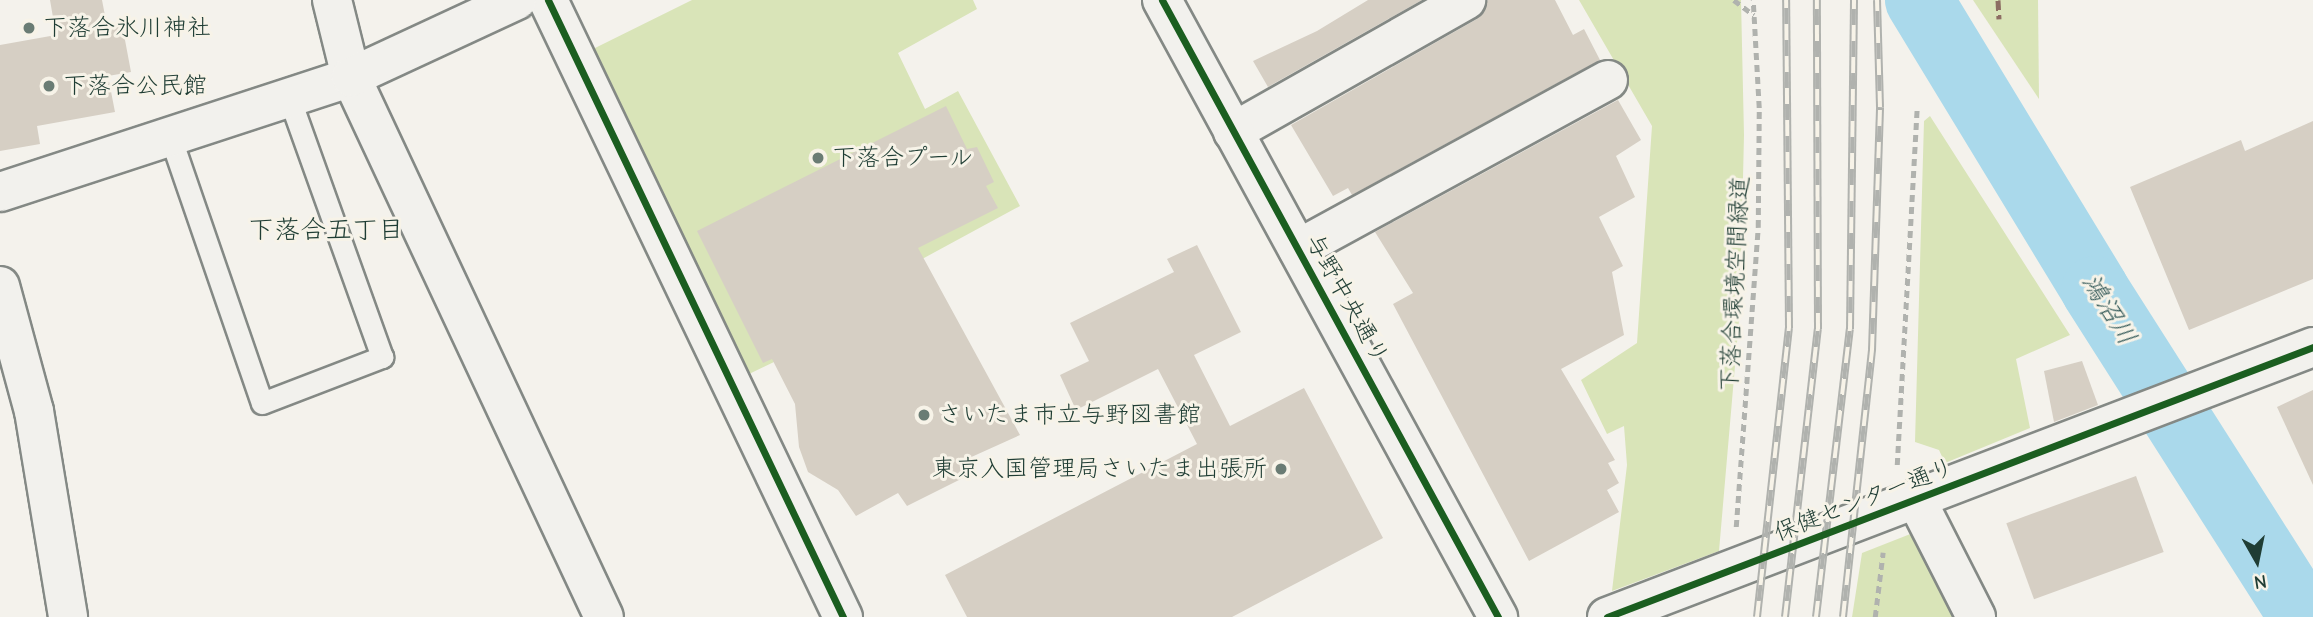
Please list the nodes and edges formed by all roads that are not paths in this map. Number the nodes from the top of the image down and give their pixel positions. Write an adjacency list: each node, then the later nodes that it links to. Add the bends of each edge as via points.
1 (332, 0): 6 (street)
2 (517, 0): 6 (street)
3 (548, 0): 18 (street)
4 (1162, 0): 9 (street, 与野中央通り)
5 (1466, 0): 9 (street)
6 (351, 77): 8 (street); 17 (street)
7 (1608, 80): 12 (street)
8 (289, 97): 10 (street); 10 (lane, via 382,357 262,403)
9 (1234, 132): 12 (street, 与野中央通り)
10 (170, 136): 11 (street)
11 (0, 192)
12 (1298, 249): 19 (street, 与野中央通り)
13 (0, 286): 16 (street, via 34,411)
14 (2313, 348): 15 (street, 保健センター通り)
15 (1906, 505): 20 (street, 保健センター通り); 21 (street)
16 (68, 617)
17 (604, 617)
18 (843, 617)
19 (1498, 617)
20 (1607, 617)
21 (1976, 617)

